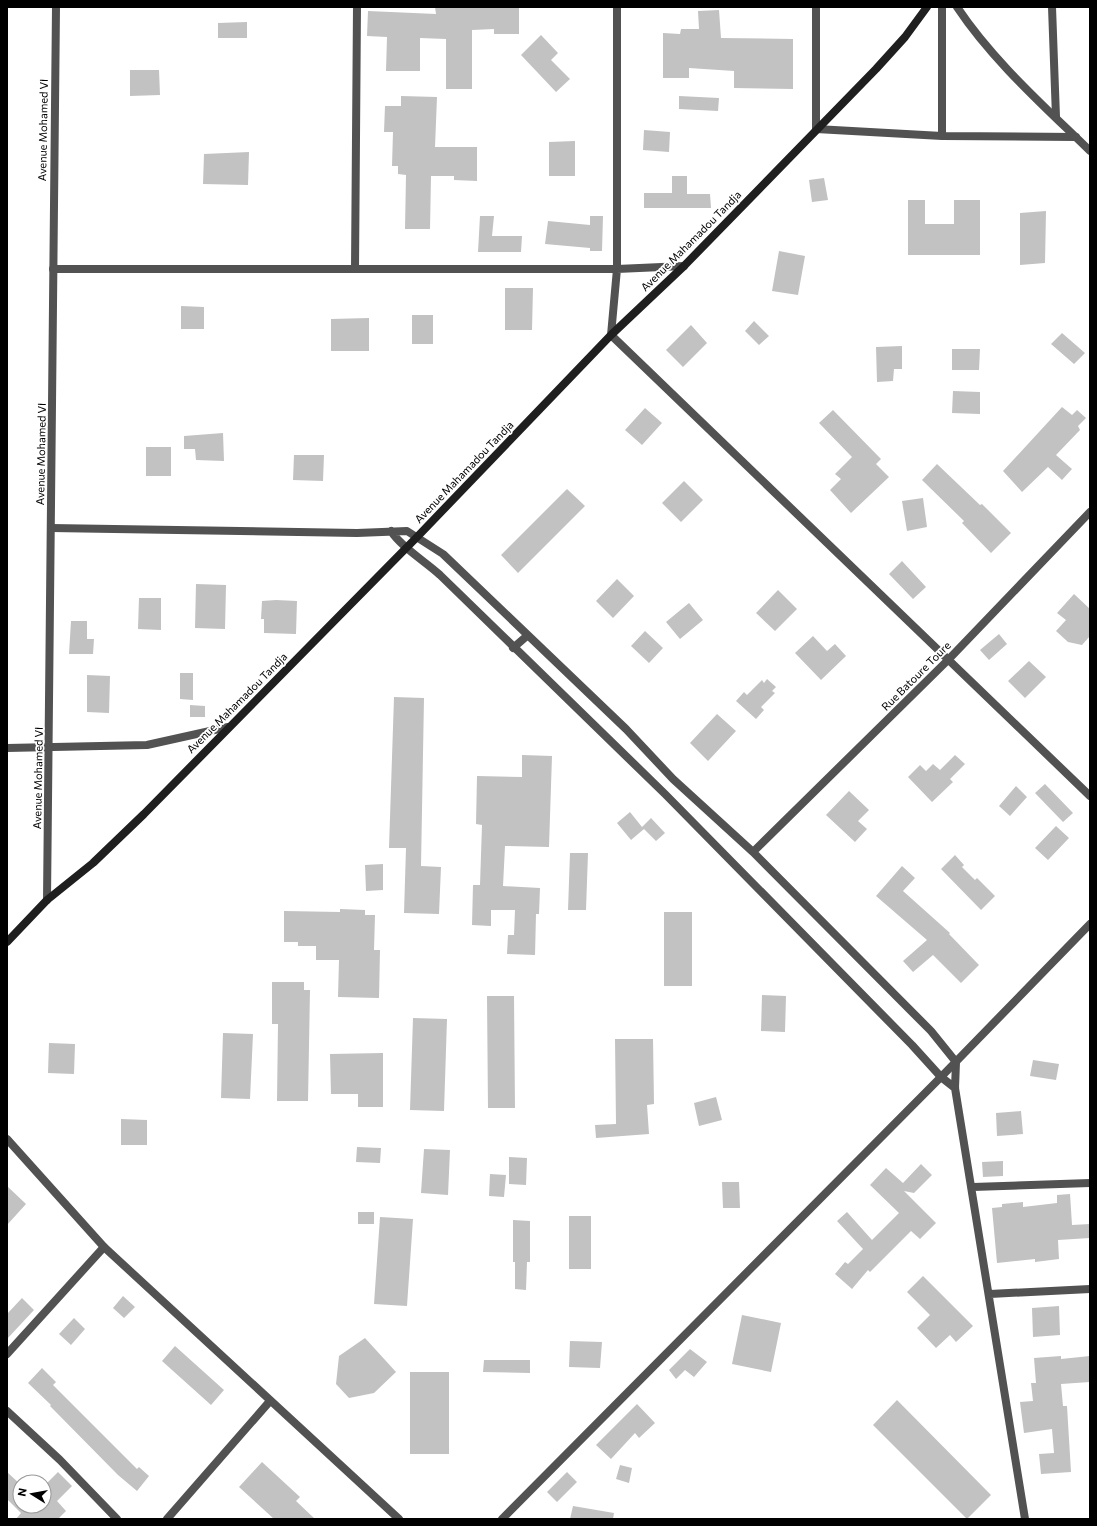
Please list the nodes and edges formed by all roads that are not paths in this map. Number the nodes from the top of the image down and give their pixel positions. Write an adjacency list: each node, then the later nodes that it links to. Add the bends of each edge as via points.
1 (56, 7): 15 (street, Avenue Mohamed VI)
2 (357, 7): 16 (street)
3 (617, 7): 17 (street)
4 (816, 7): 10 (street)
5 (927, 7): 10 (main road, Avenue Mahamadou Tandja, via 876,69)
6 (942, 7): 11 (street)
7 (958, 7): 9 (street, via 972,29 993,53)
8 (1052, 7): 9 (street)
9 (1056, 117): 12 (street)
10 (816, 129): 11 (street); 14 (main road, Avenue Mahamadou Tandja)
11 (942, 136): 12 (street)
12 (1076, 137): 13 (street)
13 (1090, 151)
14 (684, 266): 17 (street); 18 (main road, Avenue Mahamadou Tandja)
15 (53, 269): 16 (street); 20 (street, Avenue Mohamed VI)
16 (355, 269): 17 (street)
17 (617, 269): 18 (street)
18 (611, 335): 22 (main road, Avenue Mahamadou Tandja); 26 (street)
19 (1090, 512): 26 (street, Rue Batoure Toure)
20 (51, 528): 21 (street, via 356,533); 28 (street, Avenue Mohamed VI)
21 (391, 531): 22 (street, via 407,531); 23 (street, via 397,541)
22 (418, 536): 23 (main road, Avenue Mahamadou Tandja); 24 (street, via 443,554)
23 (407, 547): 25 (street, via 440,575); 27 (main road, Avenue Mahamadou Tandja)
24 (528, 634): 25 (street); 31 (street, via 626,729 673,779)
25 (513, 648): 36 (street, via 659,788 791,920)
26 (948, 660): 30 (street); 31 (street, Rue Batoure Toure)
27 (228, 727): 28 (street, via 147,745); 32 (main road, Avenue Mahamadou Tandja, via 93,863)
28 (49, 747): 29 (street); 32 (street, Avenue Mohamed VI)
29 (7, 748)
30 (1090, 796)
31 (753, 852): 35 (street, via 931,1031)
32 (48, 900): 34 (main road, Avenue Mahamadou Tandja)
33 (1090, 924): 35 (street)
34 (7, 942)
35 (956, 1062): 36 (street); 37 (street)
36 (941, 1077): 37 (street); 50 (street)
37 (955, 1088): 40 (street)
38 (7, 1139): 41 (street)
39 (1090, 1183): 40 (street)
40 (973, 1187): 43 (street)
41 (104, 1247): 44 (street); 45 (street)
42 (1090, 1290): 43 (street)
43 (990, 1294): 51 (street)
44 (7, 1354)
45 (270, 1401): 48 (street); 49 (street)
46 (7, 1411): 47 (street, via 60,1460)
47 (117, 1519)
48 (167, 1519)
49 (399, 1519)
50 (502, 1519)
51 (1025, 1519)

